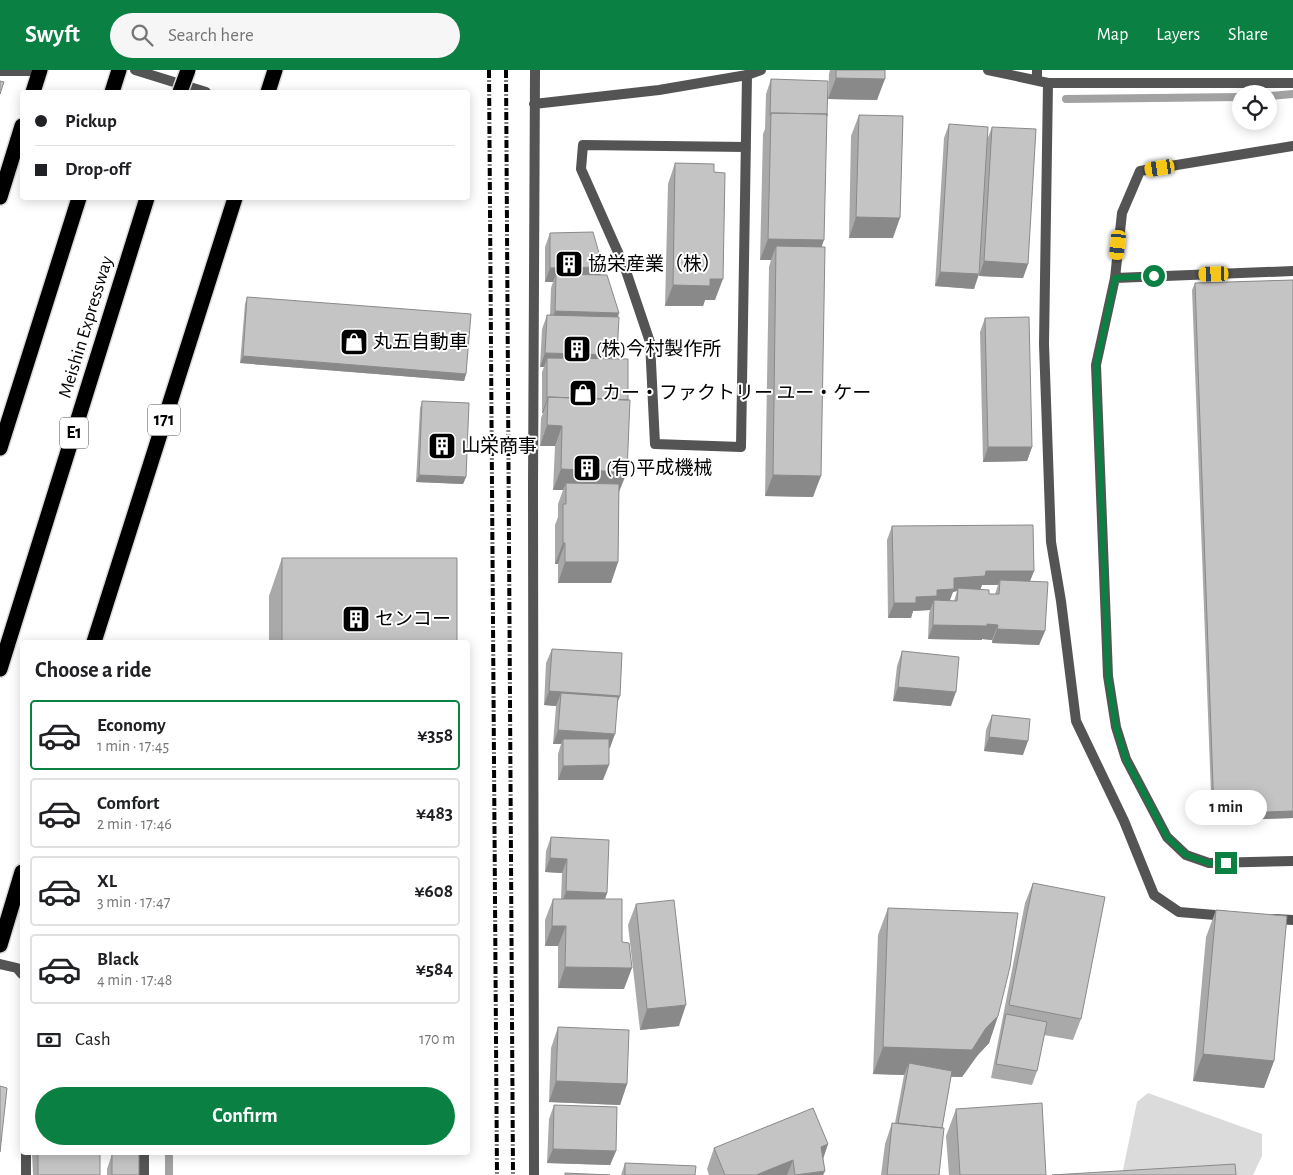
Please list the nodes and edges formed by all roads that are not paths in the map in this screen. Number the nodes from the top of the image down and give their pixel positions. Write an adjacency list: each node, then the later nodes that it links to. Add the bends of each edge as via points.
1 (135, 70): 15 (street)
2 (188, 70): 14 (highway, bridge)
3 (275, 70): 16 (highway)
4 (535, 70): 17 (street)
5 (761, 70): 9 (street)
6 (988, 70): 10 (street)
7 (0, 71): 8 (street)
8 (40, 71): 13 (highway)
9 (747, 75): 17 (street, via 659,90); 20 (street)
10 (1037, 75): 11 (street)
11 (1048, 83): 12 (street); 32 (street, via 1044,344 1050,542 1076,722 1124,821 1154,895 1180,912)
12 (1293, 83)
13 (34, 90)
14 (181, 90)
15 (200, 90)
16 (269, 90)
17 (534, 104): 42 (street)
18 (20, 132): 21 (highway)
19 (1293, 146): 26 (street, via 1140,171 1122,213)
20 (746, 147): 20 (street, via 583,144 581,169 625,268 650,342 655,444 741,447)
21 (0, 197)
22 (78, 200): 27 (highway)
23 (146, 200): 29 (highway, Meishin Expressway / E1)
24 (234, 200): 28 (highway, 171)
25 (1293, 271): 26 (street)
26 (1115, 278): 30 (street, via 1096,366 1108,676 1116,727 1126,760 1167,837 1186,855 1209,863)
27 (0, 448)
28 (95, 640)
29 (0, 669)
30 (1293, 861)
31 (20, 878): 35 (highway)
32 (1235, 916)
33 (1263, 918): 34 (street)
34 (1293, 920)
35 (1, 935)
36 (0, 964): 37 (street)
37 (20, 972)
38 (26, 1155): 40 (street)
39 (144, 1155): 41 (street)
40 (26, 1175)
41 (144, 1175)
42 (534, 1175)

